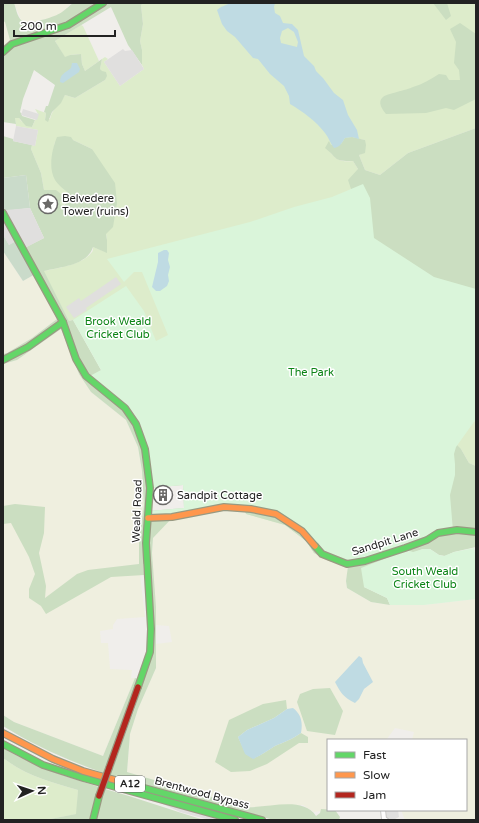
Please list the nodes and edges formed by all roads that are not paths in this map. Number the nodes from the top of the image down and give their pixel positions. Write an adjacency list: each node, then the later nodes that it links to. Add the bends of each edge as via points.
1 (103, 3): 2 (main road, via 68,25 12,44)
2 (3, 52)
3 (3, 213): 4 (main road, Weald Road)
4 (63, 322): 5 (main road, via 28,347); 6 (main road, Weald Road, via 76,358 86,376 125,408 136,424 145,449 149,474)
5 (3, 360)
6 (148, 518): 7 (main road, Sandpit Lane, via 224,507 276,514 302,531 322,554 347,564 405,548 438,533 461,530); 10 (main road, Weald Road, bridge, via 146,543 150,652 99,796)
7 (476, 532)
8 (3, 733): 12 (main road, Brentwood Bypass / A12, via 40,753 84,771)
9 (3, 744): 11 (main road, Brentwood Bypass / A12, via 43,764 83,778)
10 (93, 820)
11 (235, 820)
12 (262, 820)

